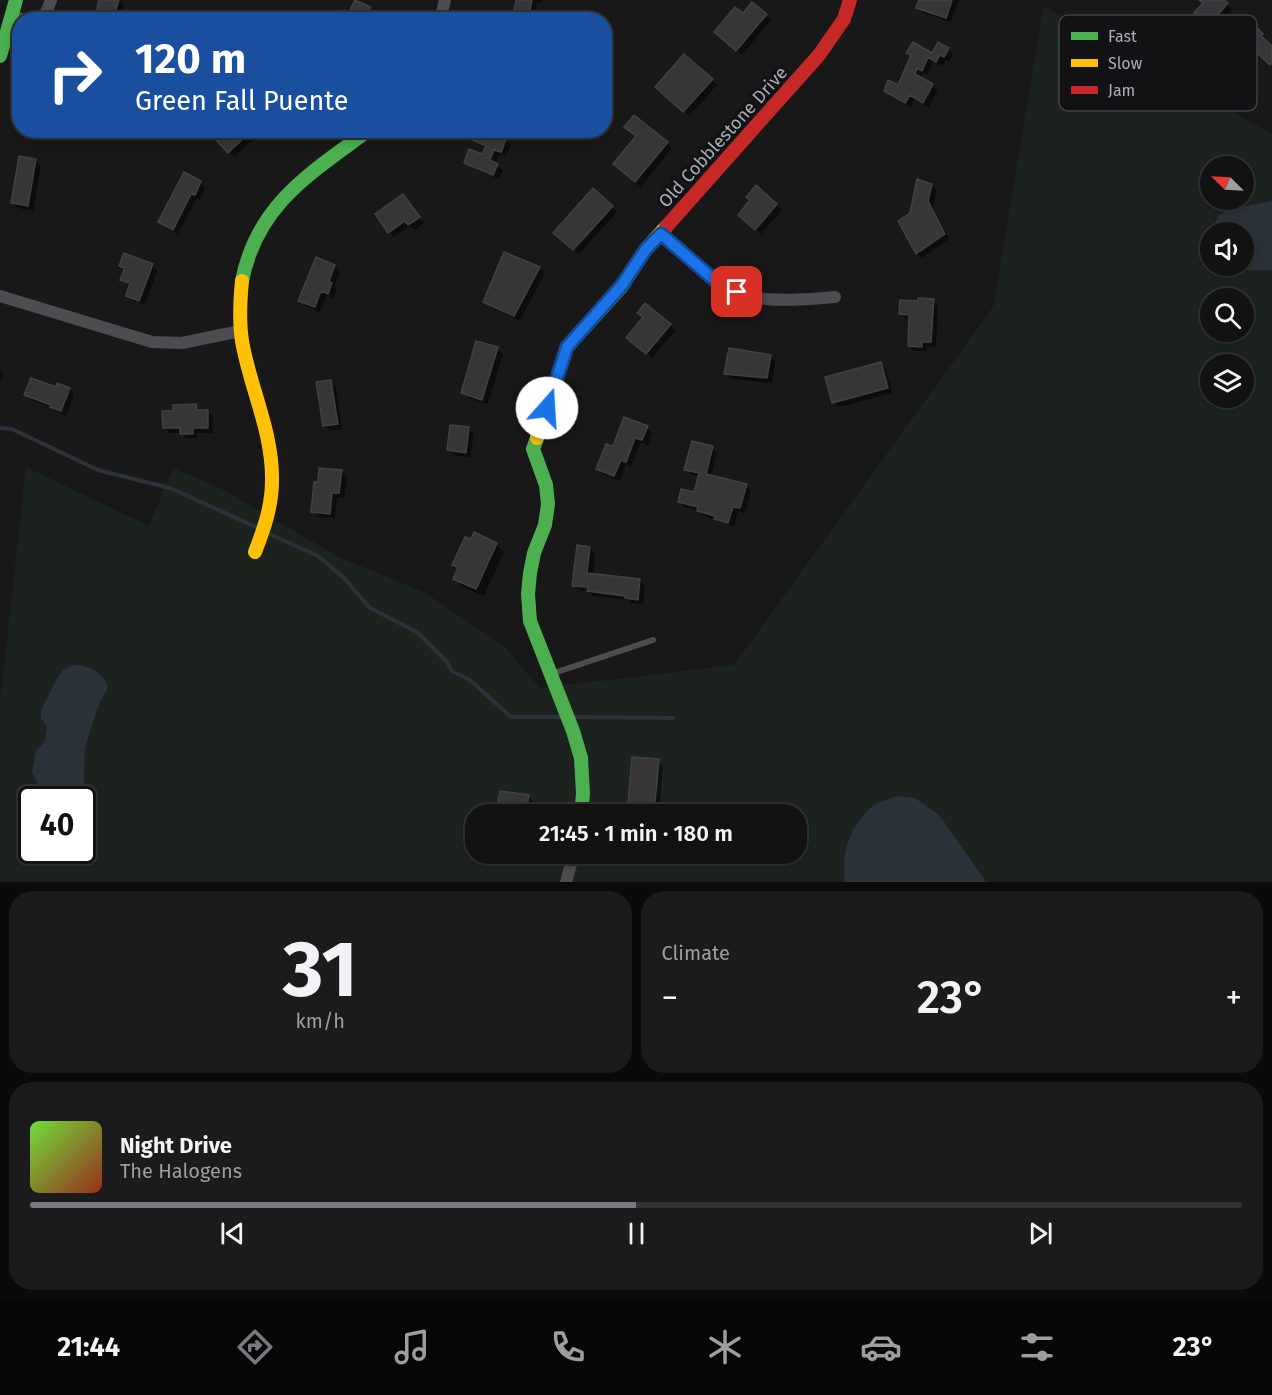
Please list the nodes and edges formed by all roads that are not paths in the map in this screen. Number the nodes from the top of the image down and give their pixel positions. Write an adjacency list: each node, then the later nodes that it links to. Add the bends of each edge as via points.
1 (850, 0): 5 (street, Old Cobblestone Drive, via 844,19 819,55)
2 (12, 32): 3 (street)
3 (0, 56)
4 (358, 138): 8 (street, via 294,187 266,219 243,272)
5 (661, 234): 7 (street, via 718,283 737,292 788,300); 11 (street, Old Cobblestone Drive, via 567,347 533,449 546,485 548,504 530,573 530,621)
6 (0, 296): 8 (street, via 152,342 182,343)
7 (835, 297)
8 (240, 331): 9 (street, via 272,468 269,510)
9 (255, 552)
10 (653, 640): 11 (lane)
11 (550, 674): 12 (street, via 581,758)
12 (582, 804)
13 (571, 864): 14 (street)
14 (566, 882)

